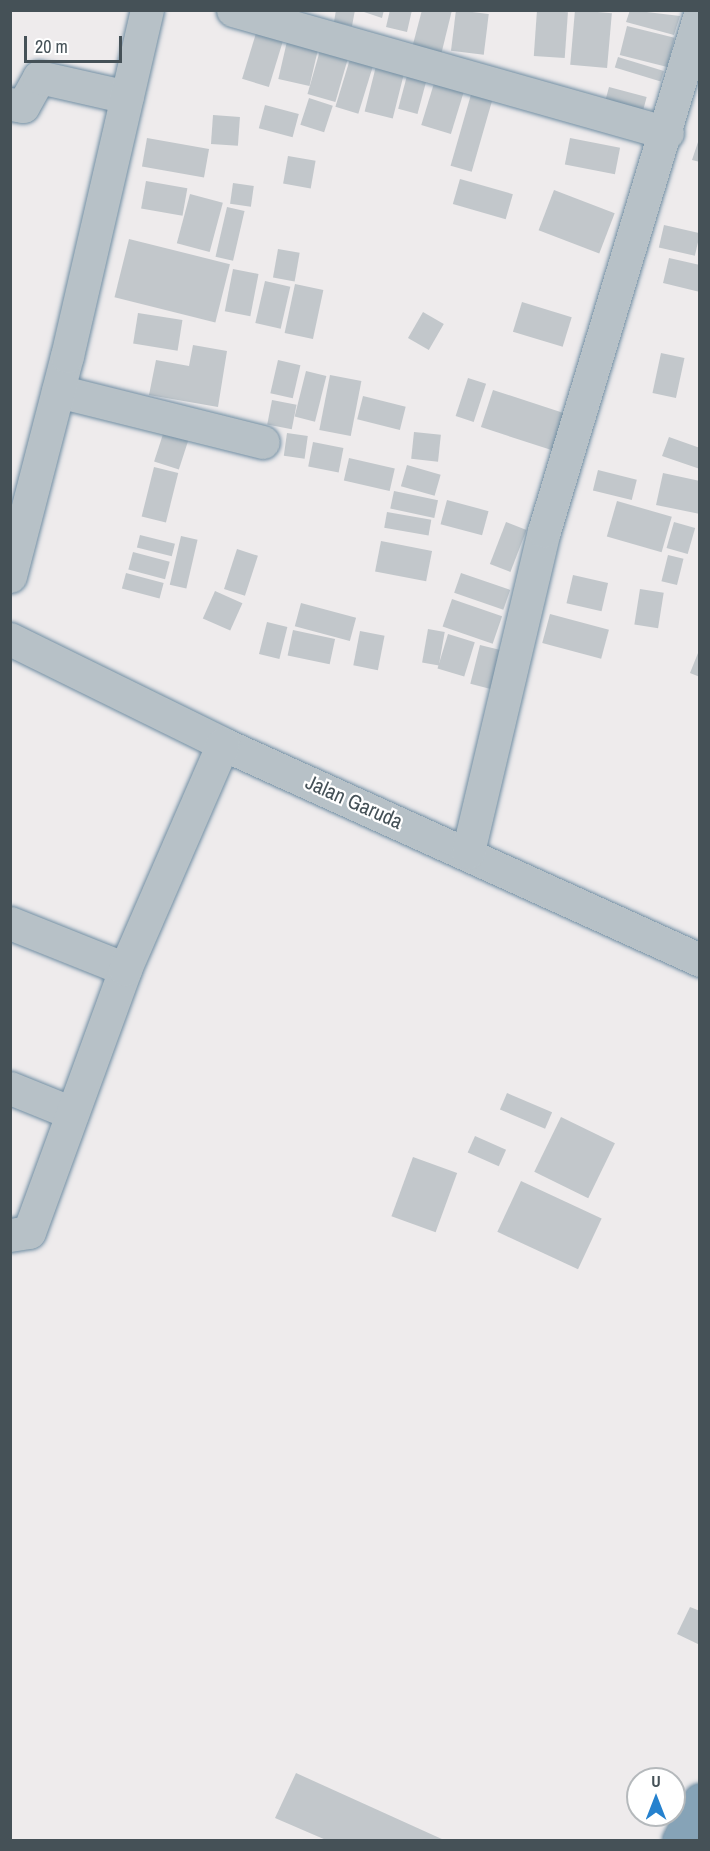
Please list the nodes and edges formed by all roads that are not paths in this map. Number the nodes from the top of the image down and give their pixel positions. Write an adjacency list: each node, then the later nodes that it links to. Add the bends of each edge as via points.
1 (147, 10): 4 (street)
2 (233, 10): 6 (street)
3 (699, 14): 6 (street)
4 (127, 97): 5 (street, via 39,76 23,106); 7 (street)
5 (10, 104)
6 (667, 133): 12 (street, via 544,531)
7 (58, 391): 8 (street); 9 (street)
8 (263, 442)
9 (10, 576)
10 (10, 639): 11 (street, Jalan Garuda)
11 (223, 744): 12 (street, Jalan Garuda); 15 (street)
12 (468, 852): 14 (street, Jalan Garuda)
13 (10, 923): 15 (street)
14 (699, 960)
15 (124, 969): 17 (street)
16 (10, 1088): 17 (street)
17 (72, 1113): 18 (street, via 29,1232)
18 (10, 1234)
19 (699, 1800): 20 (highway)
20 (679, 1840)

